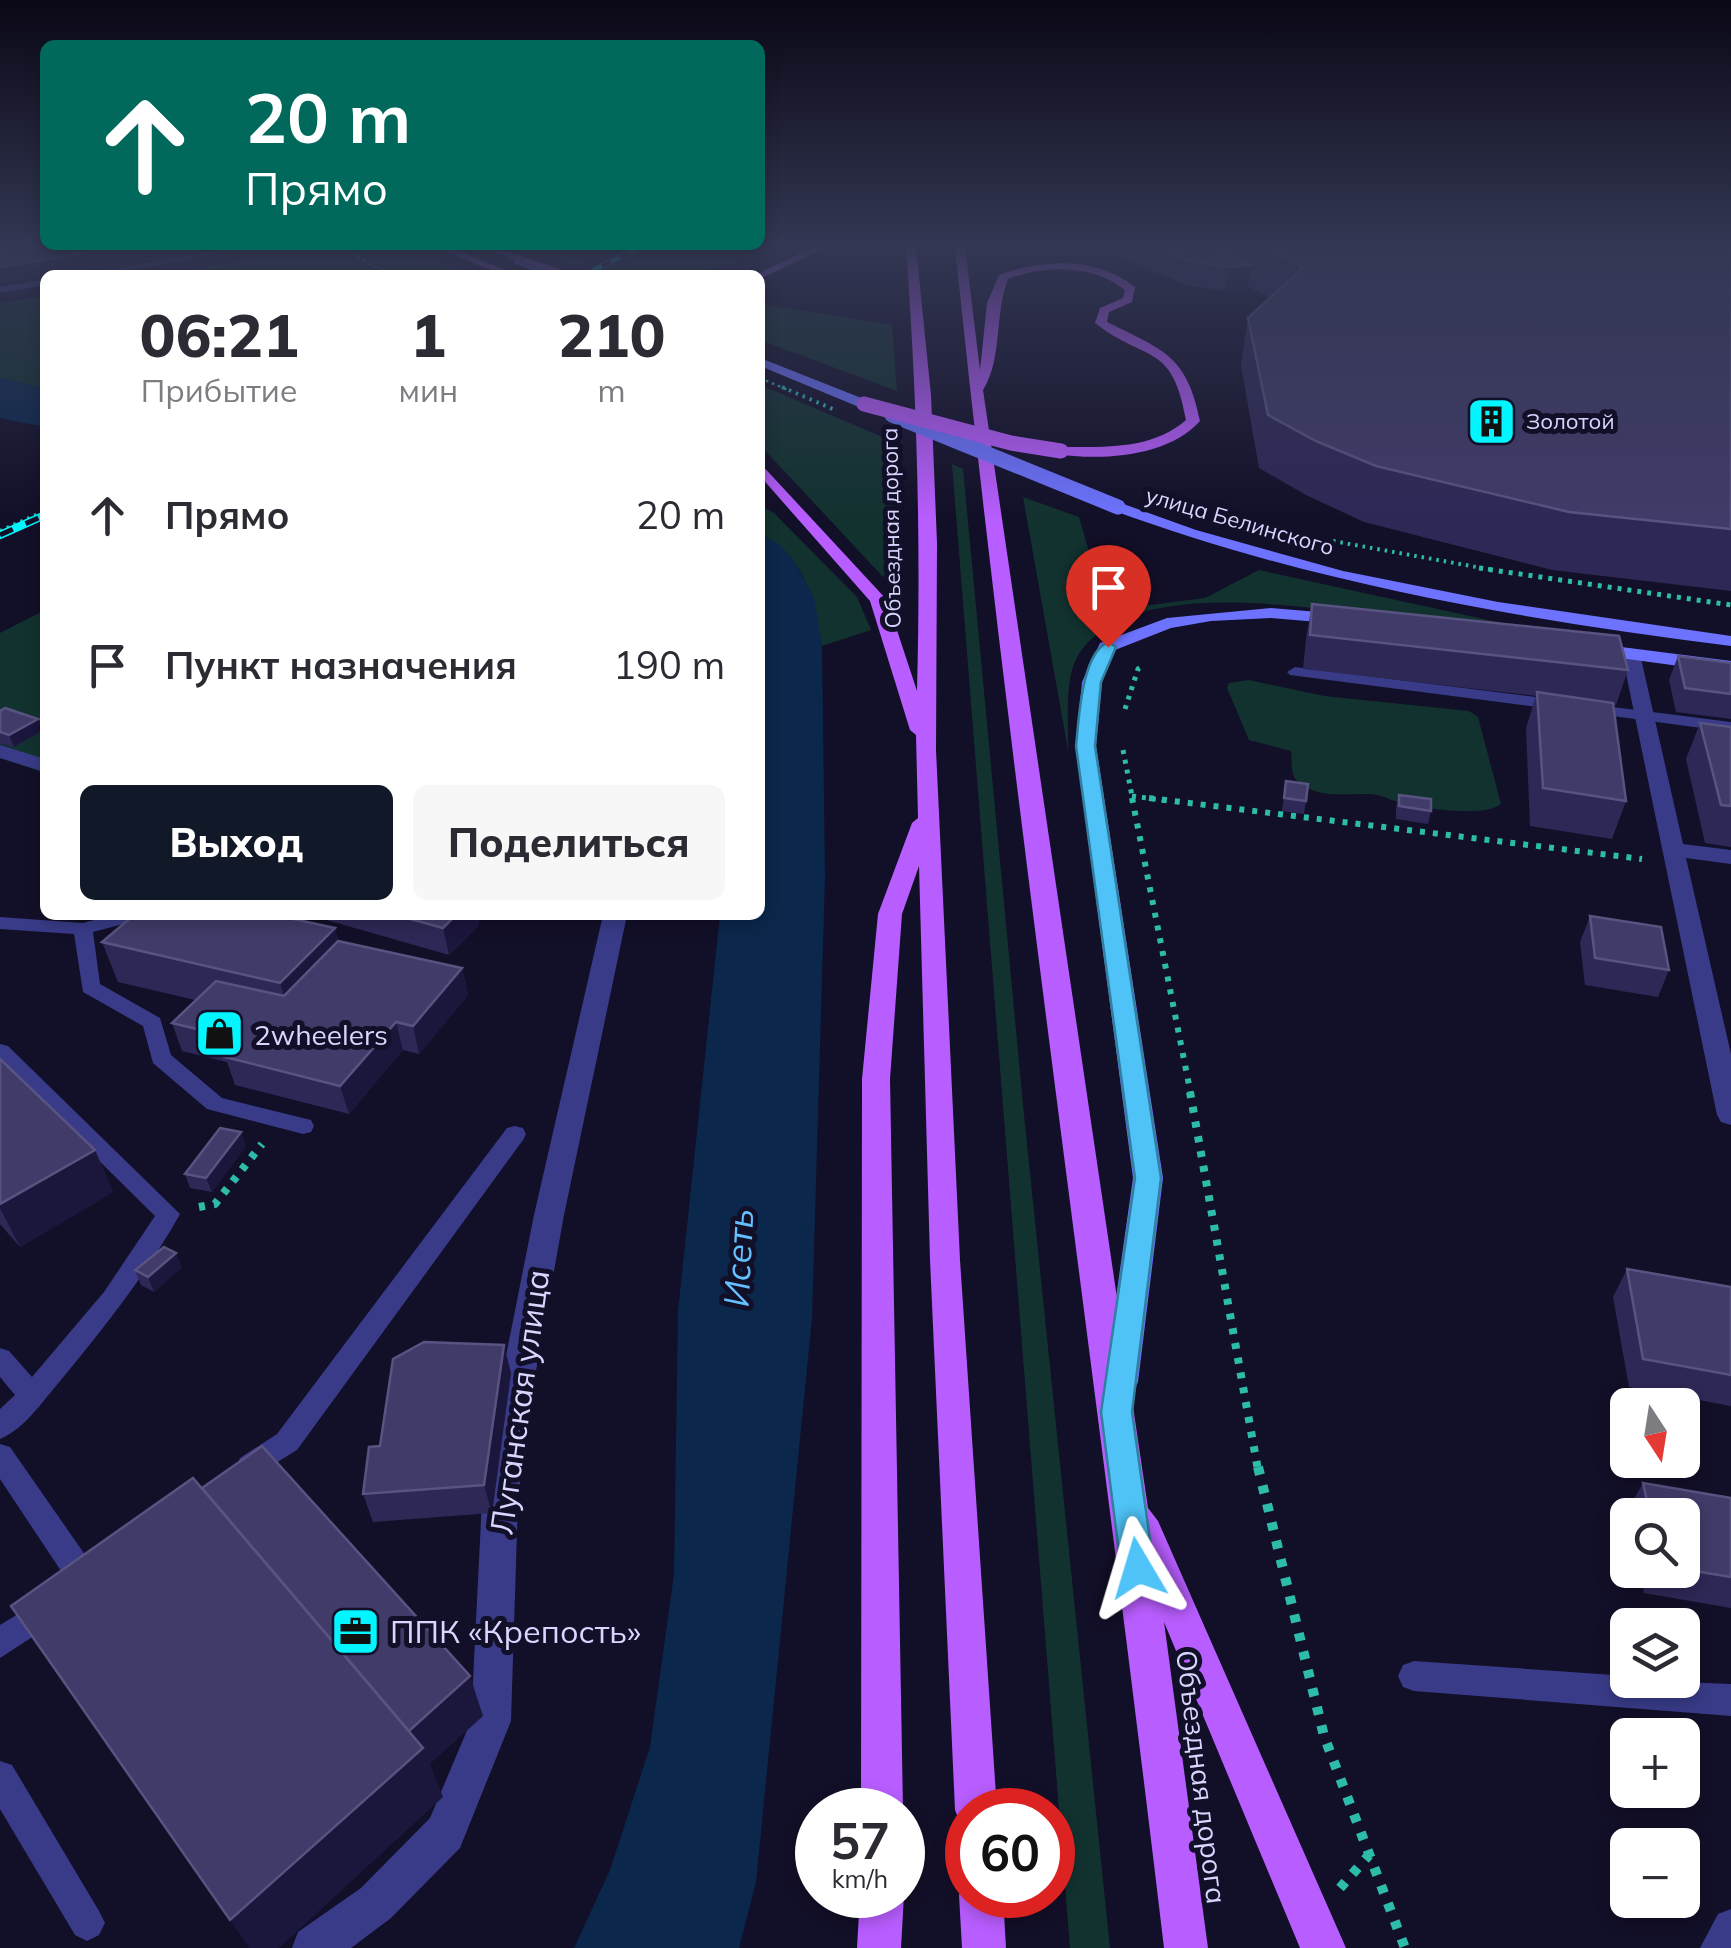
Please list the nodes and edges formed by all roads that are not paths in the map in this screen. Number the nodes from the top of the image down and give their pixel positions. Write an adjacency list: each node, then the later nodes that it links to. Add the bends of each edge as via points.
1 (919, 338): 17 (main road, Объездная дорога, via 929,543)
2 (969, 338): 6 (main road, Объездная дорога)
3 (990, 338): 6 (main road, bridge)
4 (1138, 338): 7 (main road, bridge, via 1169,357 1193,420 1144,445 1061,451 1007,444)
5 (765, 364): 7 (main road, улица Белинского)
6 (975, 396): 33 (main road, Объездная дорога)
7 (864, 404): 10 (main road, улица Белинского, bridge, via 1157,523 1356,578 1608,626)
8 (765, 474): 17 (main road, via 878,600)
9 (1358, 620): 33 (main road, via 1271,613 1167,623 1108,647 1092,682 1086,746 1148,1178)
10 (1731, 641)
11 (1572, 647): 12 (main road)
12 (1631, 654): 13 (main road); 15 (street)
13 (1731, 667)
14 (1295, 672): 15 (lane)
15 (1645, 716): 16 (lane); 21 (street)
16 (1731, 727)
17 (926, 750): 20 (main road, Объездная дорога)
18 (0, 751): 19 (street)
19 (40, 764)
20 (928, 809): 42 (main road, via 890,914 876,1079); 43 (main road, Объездная дорога, via 944,1260)
21 (1675, 856): 22 (street); 28 (street)
22 (1731, 857)
23 (115, 920): 26 (lane)
24 (615, 920): 48 (street, Луганская улица, via 510,1420 491,1721 445,1833 376,1903)
25 (0, 923): 26 (lane)
26 (83, 928): 29 (lane, via 90,987 153,1022 161,1058 215,1104)
27 (0, 1051): 32 (lane, via 168,1214 135,1272)
28 (1731, 1115)
29 (303, 1126)
30 (515, 1134): 36 (lane, via 286,1442)
31 (0, 1359): 32 (lane)
32 (33, 1396): 34 (lane)
33 (1116, 1412): 37 (main road, Объездная дорога)
34 (0, 1427)
35 (0, 1456): 38 (lane, via 94,1577)
36 (225, 1485)
37 (1128, 1492): 51 (main road, Объездная дорога); 52 (main road)
38 (0, 1643)
39 (1414, 1676): 40 (lane)
40 (1731, 1700)
41 (0, 1778): 46 (lane)
42 (882, 1788)
43 (975, 1788)
44 (881, 1918): 49 (main road)
45 (982, 1918): 50 (main road)
46 (87, 1922)
47 (1731, 1927): 53 (lane)
48 (314, 1948)
49 (879, 1948)
50 (984, 1948)
51 (1186, 1948)
52 (1324, 1948)
53 (1718, 1948)

